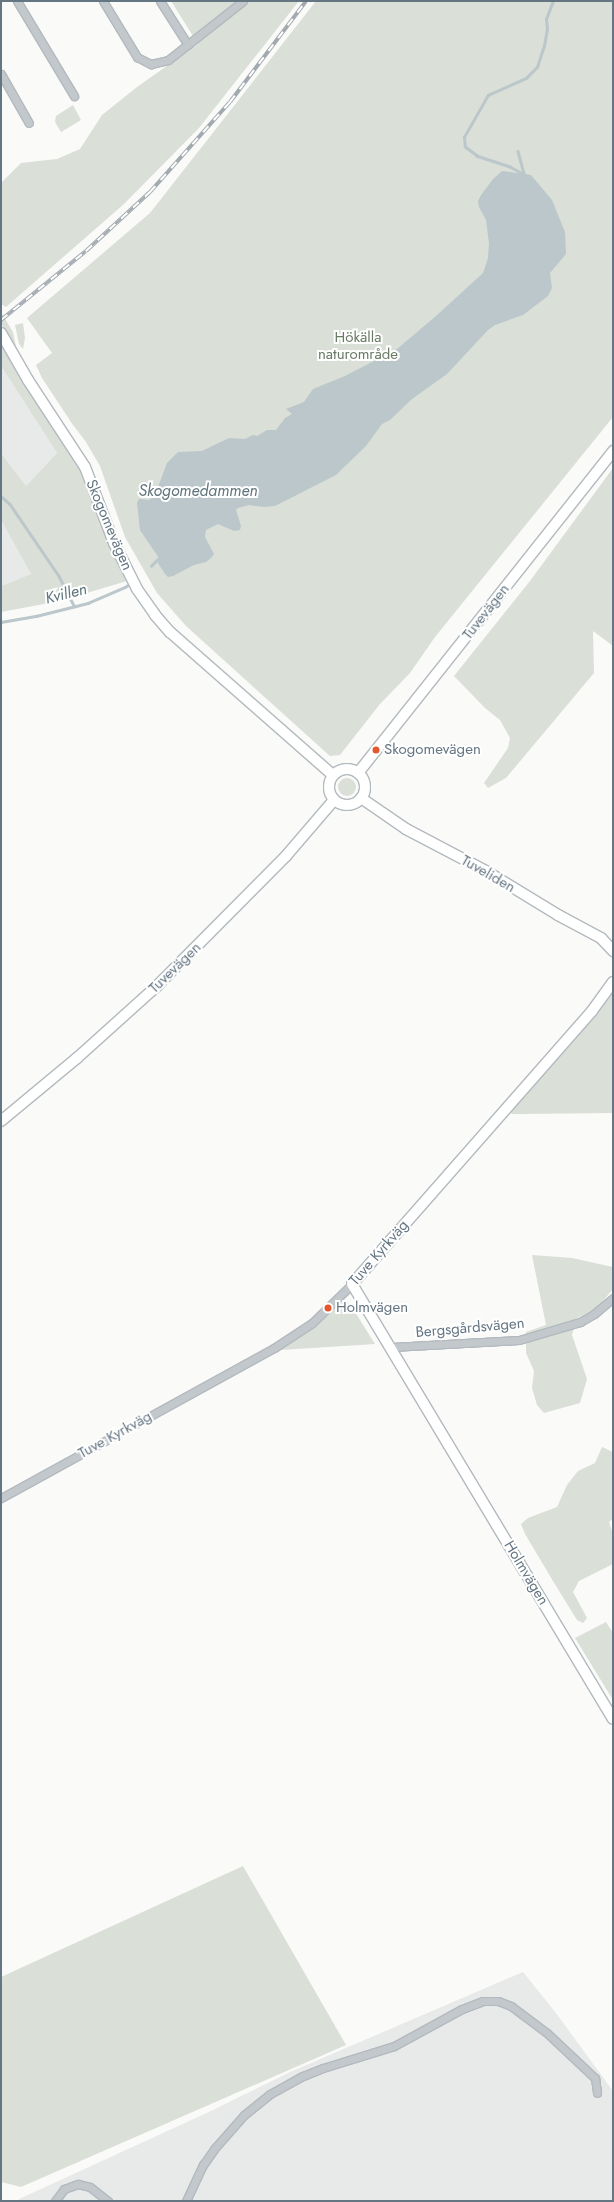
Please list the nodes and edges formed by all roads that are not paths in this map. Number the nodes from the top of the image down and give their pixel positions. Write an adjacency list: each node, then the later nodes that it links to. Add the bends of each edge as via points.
1 (17, 1): 7 (street)
2 (102, 1): 5 (street, via 132,51 142,61 151,64 162,63)
3 (160, 1): 5 (street)
4 (243, 1): 5 (street)
5 (188, 45)
6 (1, 74): 8 (street)
7 (74, 96)
8 (29, 123)
9 (1, 333): 12 (street, Skogomevägen, via 28,380 85,467 114,543 137,589 155,615 170,632)
10 (613, 451): 11 (street, Tuvevägen)
11 (358, 773): 12 (street, via 345,769); 13 (street, via 365,784)
12 (333, 775): 14 (street, via 328,788)
13 (361, 798): 14 (street, via 356,803 348,805); 15 (street, Tuveliden, via 406,829 486,871 601,938)
14 (334, 800): 17 (street, Tuvevägen, via 286,856 157,986 77,1058)
15 (613, 951)
16 (613, 982): 18 (street, Tuve Kyrkväg, via 592,1011)
17 (1, 1121)
18 (352, 1284): 20 (street, Holmvägen); 21 (street, Tuve Kyrkväg, via 312,1323 274,1348)
19 (613, 1298): 20 (street, Bergsgårdsvägen, via 580,1322 519,1340)
20 (392, 1347): 22 (street, Holmvägen)
21 (1, 1498)
22 (613, 1719)
23 (597, 2093): 24 (street, via 595,2078 547,2033 511,2006 498,2001 483,2001 462,2009 394,2046 323,2068 270,2094 236,2123 214,2149)
24 (185, 2200)
25 (55, 2201): 26 (street, via 64,2189 78,2184 90,2188)
26 (108, 2201)

